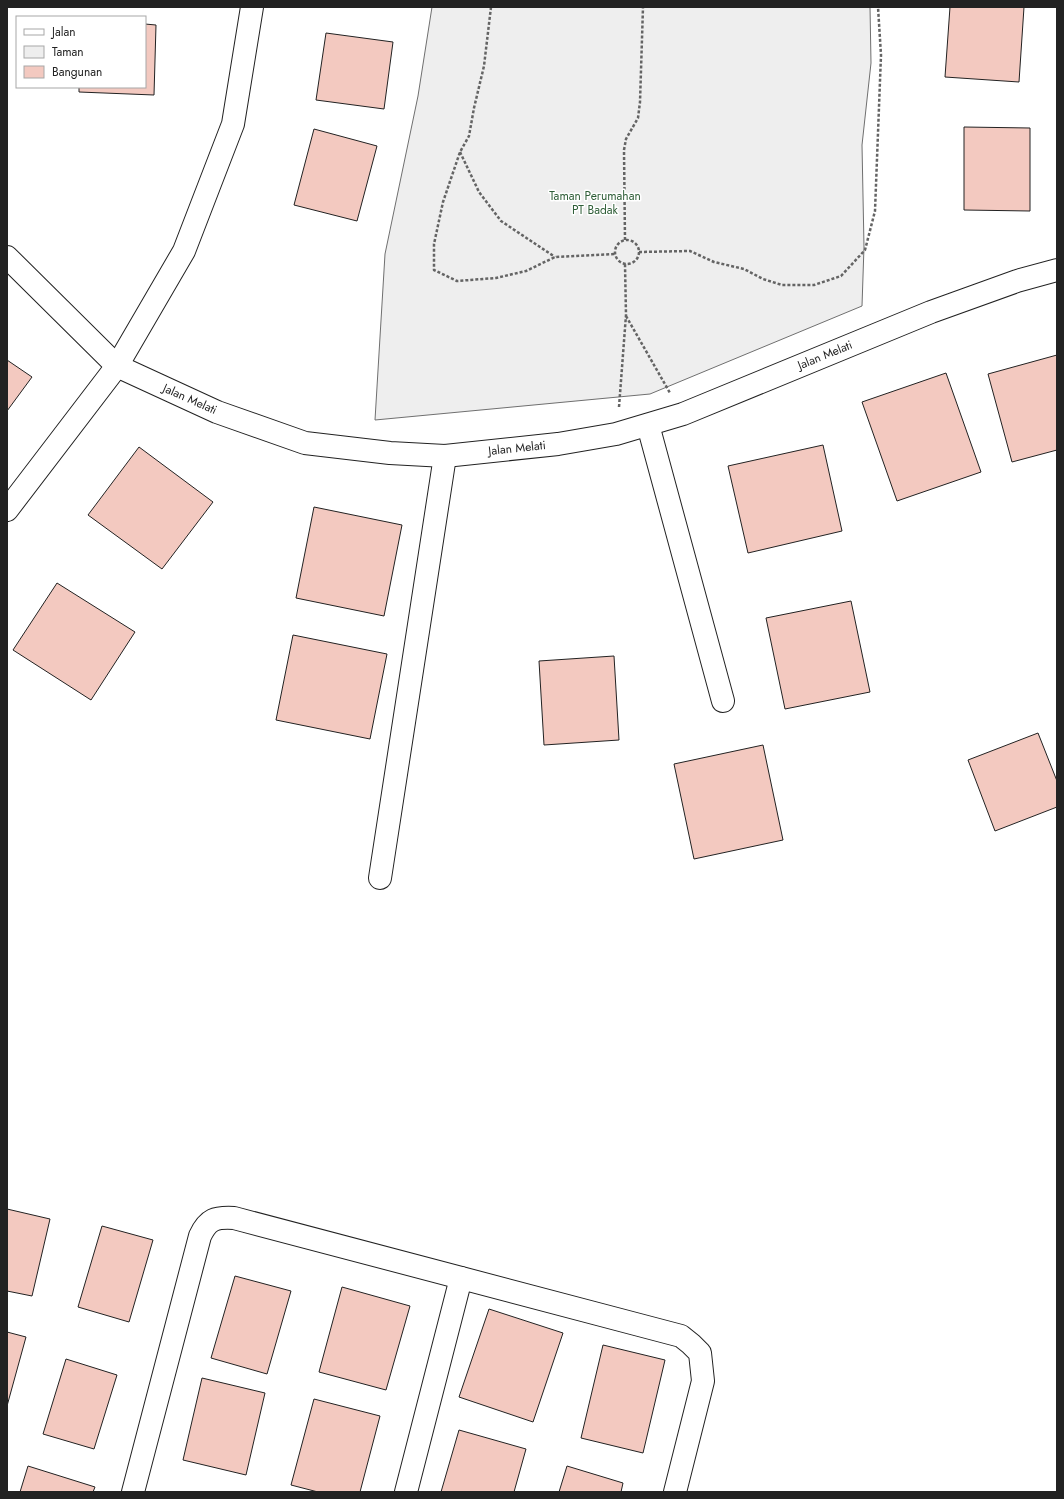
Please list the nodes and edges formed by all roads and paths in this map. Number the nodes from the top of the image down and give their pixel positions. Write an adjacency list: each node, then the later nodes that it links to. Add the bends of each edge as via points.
1 (252, 7): 14 (street, via 233,124 184,251)
2 (491, 7): 5 (path, via 484,66 469,136)
3 (643, 7): 6 (path, via 638,118 626,139 624,150)
4 (878, 7): 7 (path, via 881,61 875,211 865,250 841,276 814,285 782,285 690,251)
5 (460, 152): 10 (path, via 479,192 501,221); 10 (path, via 443,202 434,244 434,270 457,282 496,278 526,271)
6 (625, 240): 7 (path, via 632,240 638,245); 8 (path, via 617,244)
7 (639, 252): 11 (path, via 638,258 632,263)
8 (614, 254): 10 (path); 11 (path, via 616,259)
9 (7, 257): 14 (street, Jalan Melati)
10 (554, 257)
11 (625, 264): 13 (path)
12 (1057, 270): 15 (street, Jalan Melati, via 1017,281 931,312)
13 (626, 315): 15 (path); 17 (path)
14 (117, 366): 18 (street, Jalan Melati, via 217,412 305,443 390,453); 19 (street)
15 (682, 414): 16 (street, Jalan Melati)
16 (648, 425): 17 (street, Jalan Melati); 20 (street)
17 (616, 434): 18 (street, Jalan Melati, via 558,444)
18 (445, 456): 21 (street)
19 (7, 510)
20 (723, 701)
21 (380, 878)
22 (461, 1278): 23 (street, via 234,1218 222,1217 212,1220 204,1226 200,1236); 24 (street); 25 (street, via 681,1336 700,1353 703,1381)
23 (133, 1492)
24 (406, 1492)
25 (675, 1492)

